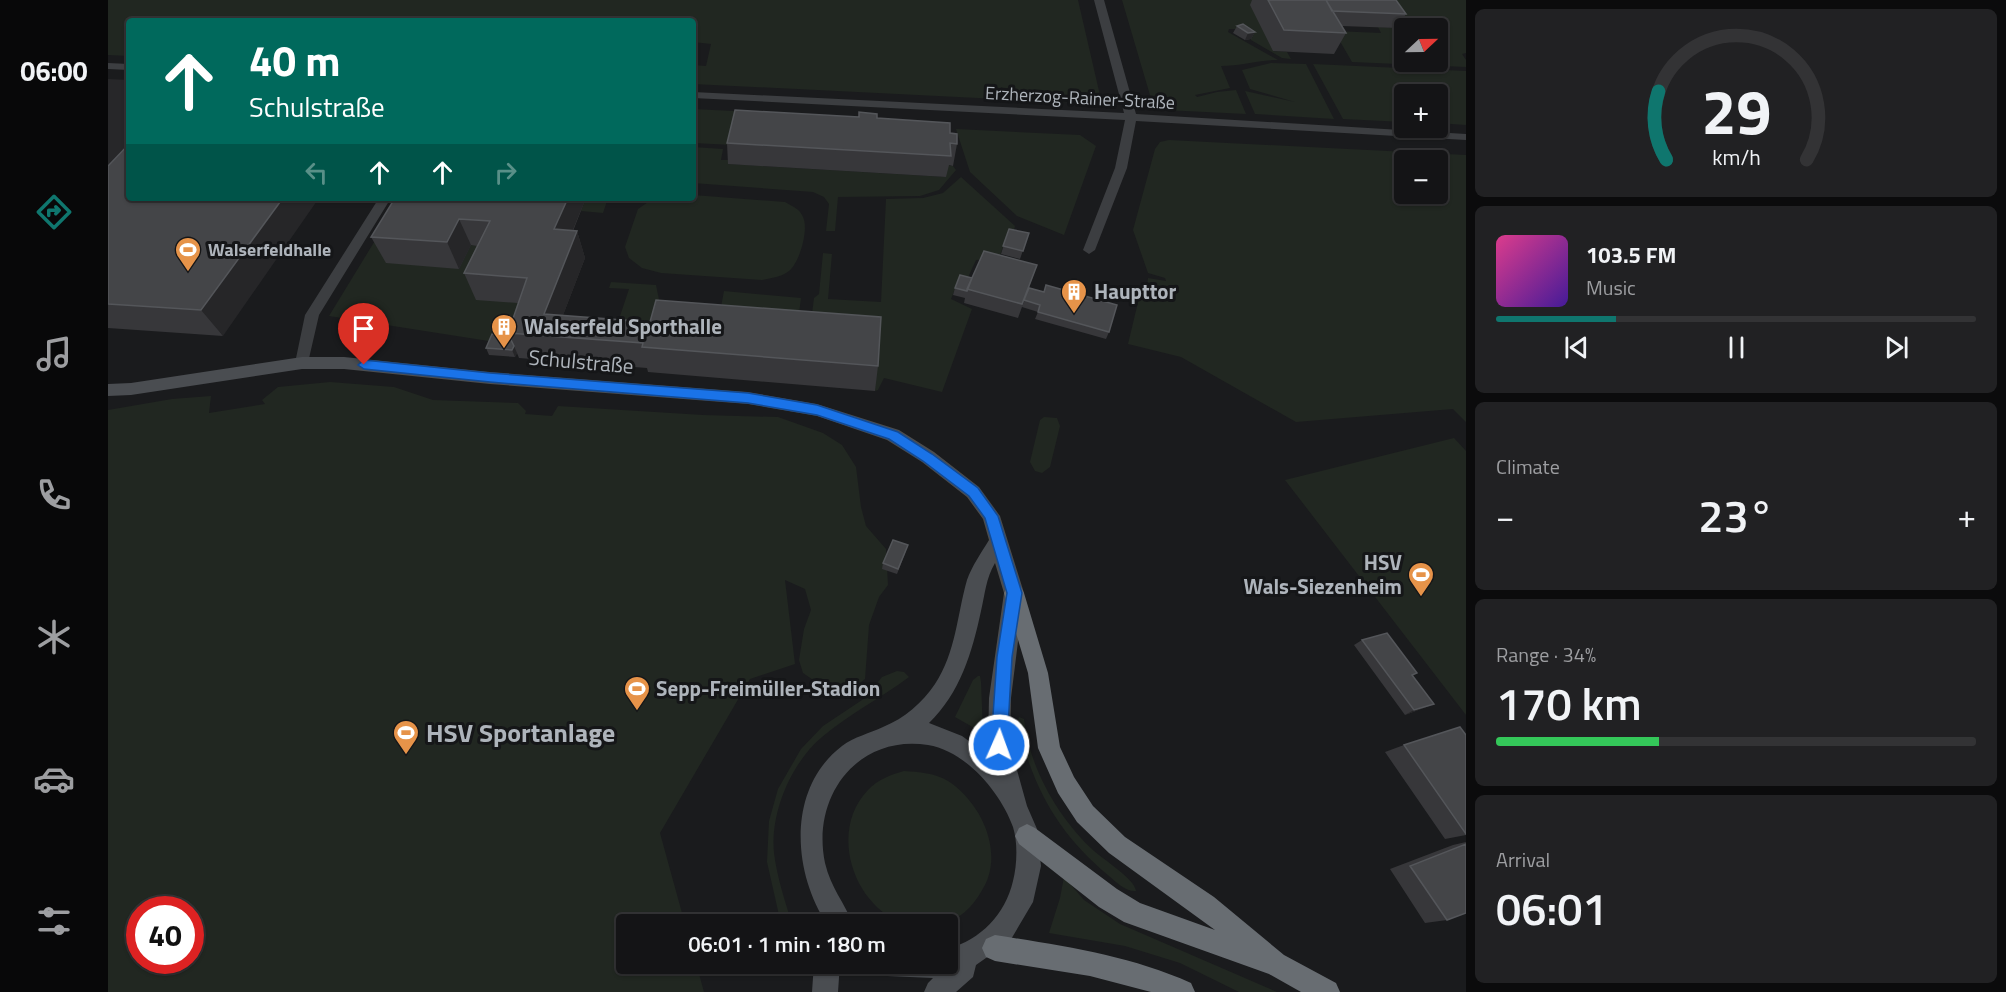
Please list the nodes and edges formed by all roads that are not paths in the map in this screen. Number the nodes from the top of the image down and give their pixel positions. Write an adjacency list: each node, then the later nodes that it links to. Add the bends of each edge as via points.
1 (1099, 0): 5 (lane)
2 (108, 66): 3 (lane)
3 (126, 67)
4 (696, 95): 5 (lane, Erzherzog-Rainer-Straße)
5 (1131, 117): 6 (lane, Erzherzog-Rainer-Straße); 8 (lane, via 1121,168)
6 (1466, 137)
7 (383, 201): 9 (lane, via 312,315)
8 (1089, 250)
9 (302, 363): 10 (street, Schulstraße); 11 (street, Schulstraße, via 344,363 748,398 817,410 894,435 928,457 974,492 991,516)
10 (108, 390)
11 (999, 540): 12 (street, Schulstraße); 13 (street, via 979,573 959,652 945,688 927,710)
12 (1014, 593): 14 (street, via 999,745); 18 (highway, via 1038,673 1049,748 1085,814 1117,845 1205,906)
13 (893, 734): 14 (street, via 928,734 963,747 993,771); 16 (street, via 848,755 831,773 819,796 811,823 811,852 817,882)
14 (1016, 805): 15 (street)
15 (1027, 836): 17 (street, via 1030,878 1026,897 1009,934); 18 (highway, via 1133,913)
16 (831, 914)
17 (995, 948): 19 (street); 24 (highway, via 1105,965)
18 (1275, 964): 25 (highway)
19 (963, 968): 20 (street); 23 (street)
20 (958, 969)
21 (826, 974): 22 (street)
22 (825, 992)
23 (937, 992)
24 (1182, 992)
25 (1327, 992)

